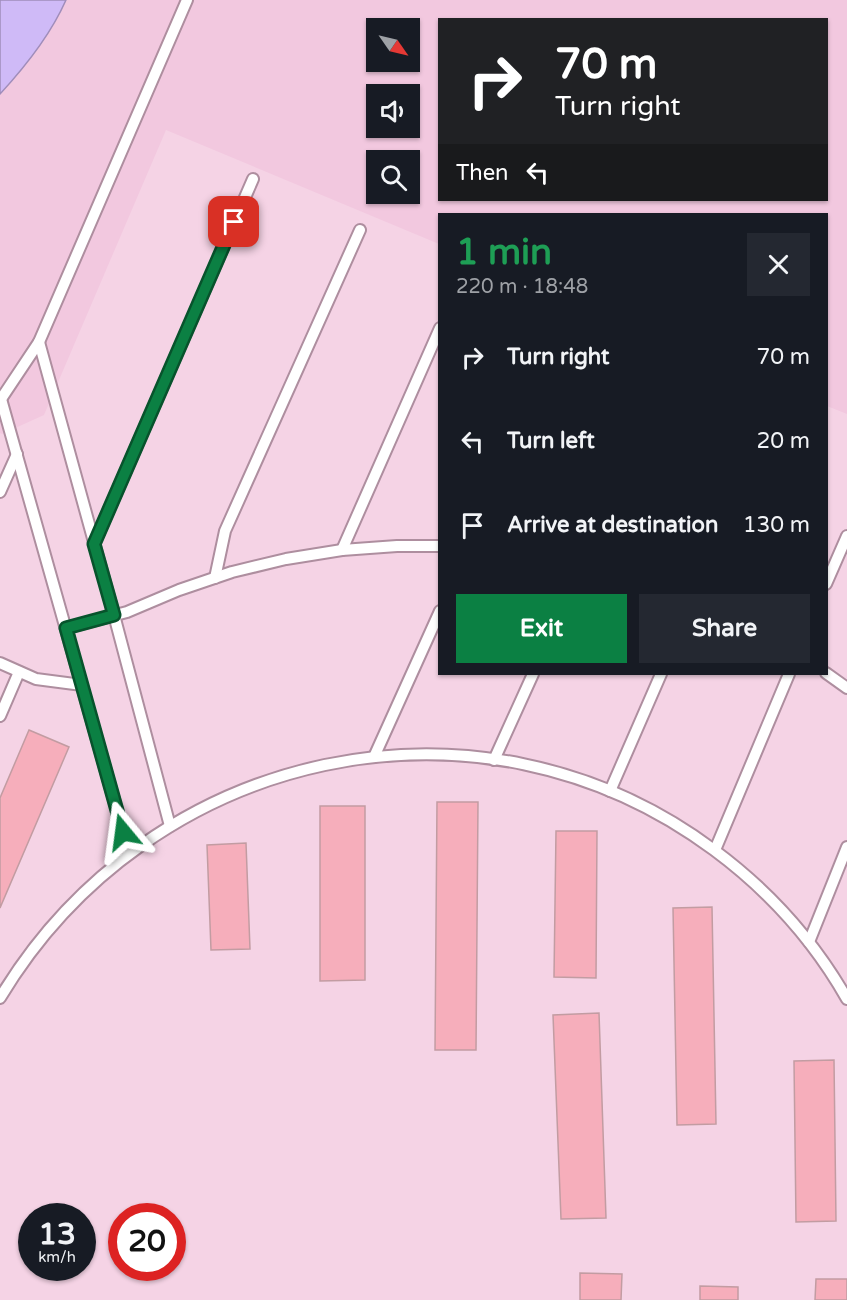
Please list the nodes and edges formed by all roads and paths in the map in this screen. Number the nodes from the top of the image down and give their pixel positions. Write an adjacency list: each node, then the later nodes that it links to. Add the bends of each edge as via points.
1 (188, 0): 5 (lane)
2 (253, 179): 10 (lane)
3 (360, 230): 13 (lane, via 225,531)
4 (438, 333): 12 (lane)
5 (39, 342): 6 (lane); 10 (lane)
6 (1, 399): 7 (lane)
7 (17, 454): 8 (lane); 17 (lane)
8 (0, 492)
9 (847, 536): 14 (lane)
10 (94, 544): 16 (lane)
11 (438, 546): 12 (lane)
12 (342, 550): 13 (lane, via 286,559)
13 (215, 578): 16 (lane)
14 (828, 580)
15 (438, 614): 27 (lane)
16 (114, 615): 17 (lane); 30 (lane)
17 (66, 628): 24 (lane)
18 (0, 663): 19 (lane)
19 (19, 672): 24 (lane, via 36,679); 26 (lane)
20 (828, 674): 25 (lane)
21 (533, 675): 28 (lane)
22 (661, 675): 29 (lane)
23 (789, 675): 32 (lane)
24 (82, 685): 33 (lane)
25 (847, 688)
26 (0, 716)
27 (374, 758): 28 (lane, via 444,755); 30 (lane, via 327,764 261,783 215,801)
28 (494, 760): 29 (lane, via 560,773)
29 (610, 791): 32 (lane, via 668,819)
30 (170, 826): 33 (lane)
31 (847, 847): 34 (lane)
32 (715, 850): 34 (lane, via 762,890)
33 (129, 853): 35 (lane, via 86,889)
34 (809, 942): 37 (lane)
35 (6, 978): 36 (lane)
36 (0, 998)
37 (847, 999)

